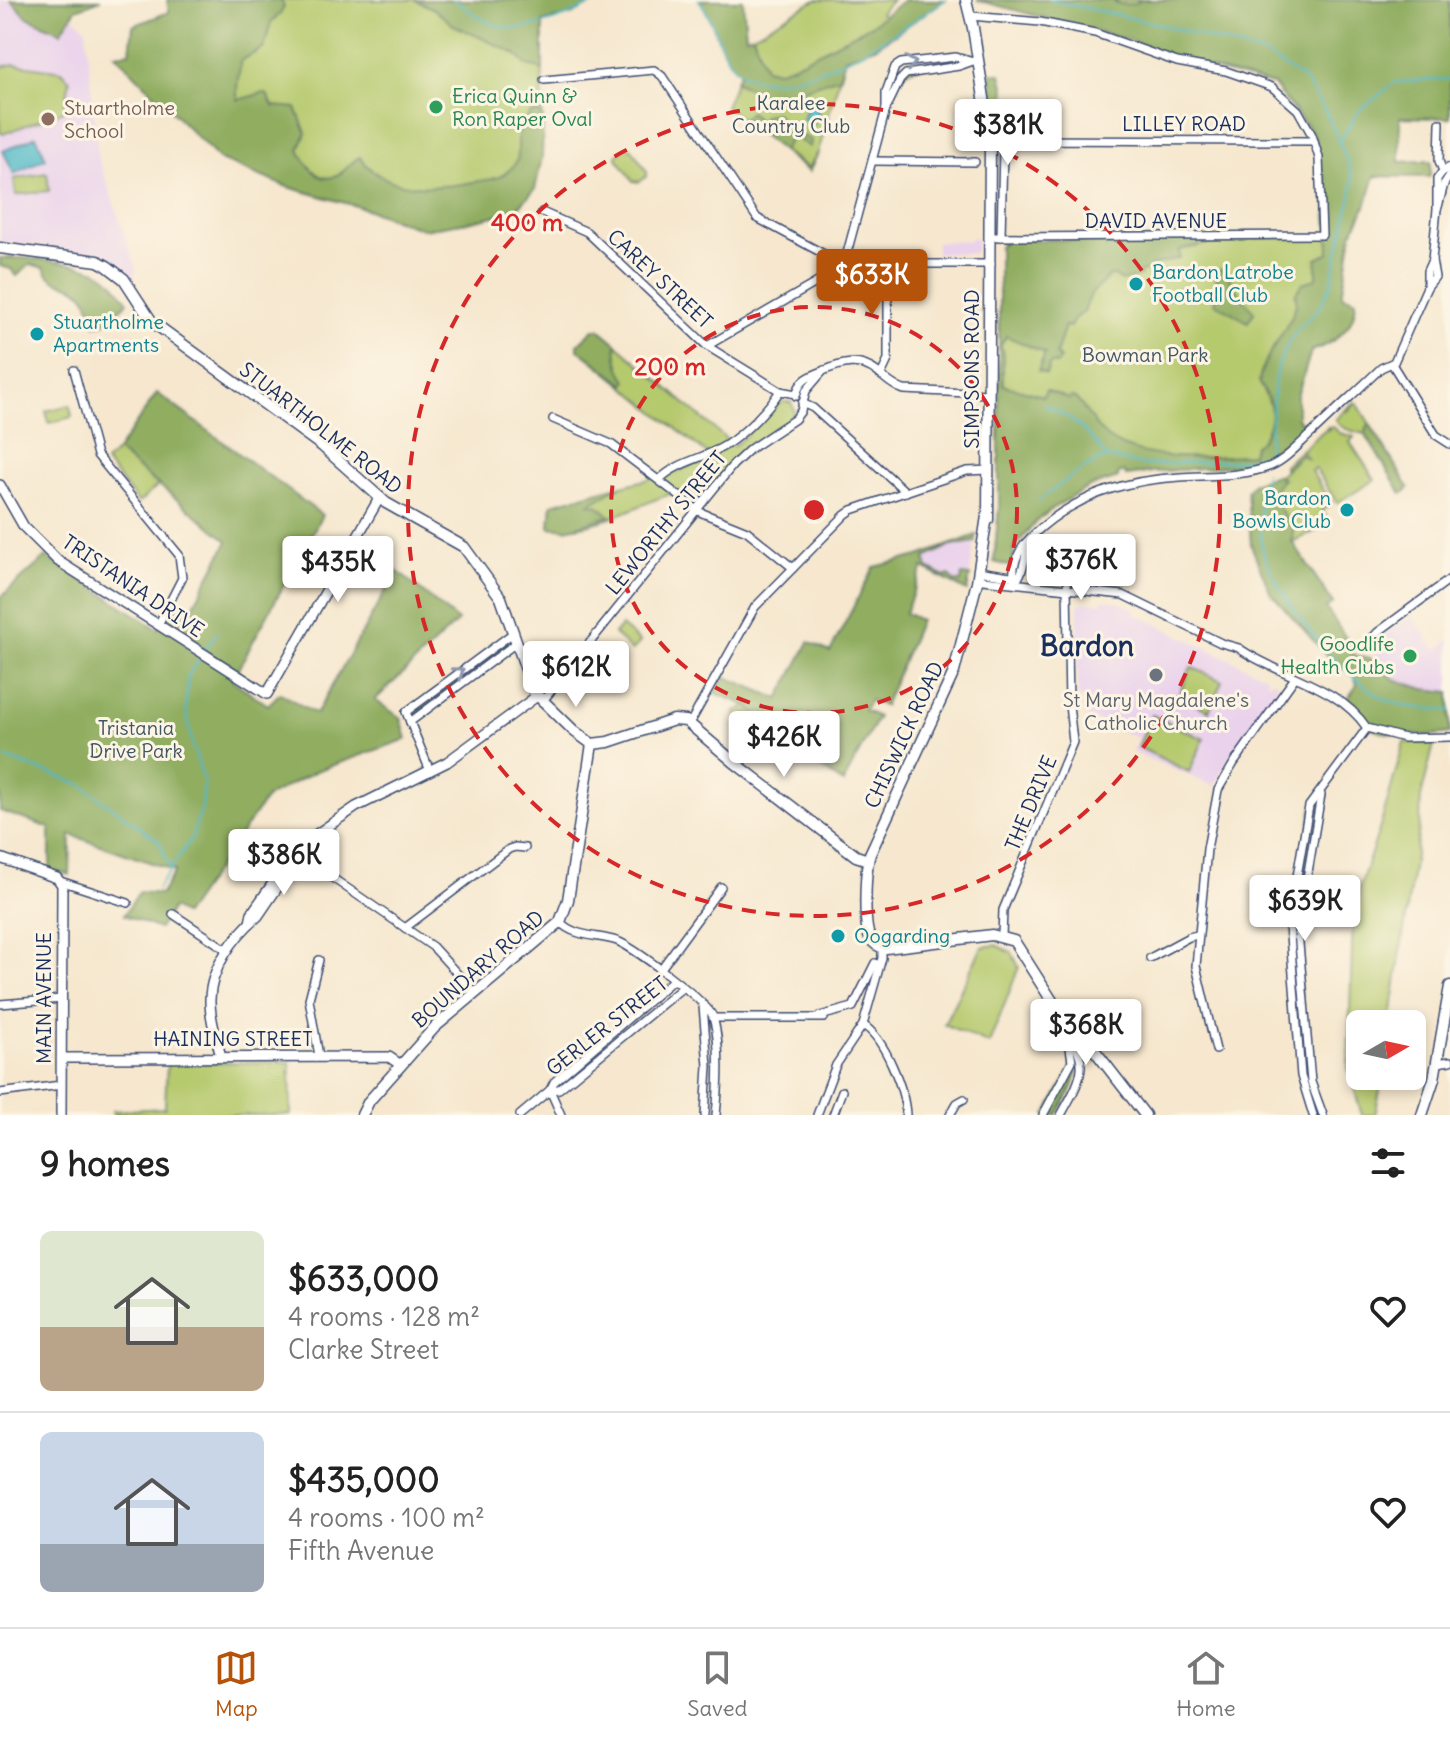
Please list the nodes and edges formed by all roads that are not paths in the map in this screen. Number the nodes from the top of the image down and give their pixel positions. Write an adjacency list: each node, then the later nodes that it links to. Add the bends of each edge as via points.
1 (966, 0): 2 (main road, SIMPSONS ROAD)
2 (971, 16): 3 (main road, SIMPSONS ROAD); 7 (street, via 1095,33 1177,62 1257,80 1298,110)
3 (975, 60): 5 (street, via 906,74); 5 (street, one-way to 3, via 891,75 898,65 956,57); 12 (main road, SIMPSONS ROAD, via 990,136)
4 (544, 80): 14 (street, via 654,70 757,218)
5 (886, 109): 8 (street)
6 (1440, 123): 10 (street, via 1439,161)
7 (1314, 141): 12 (street, LILLEY ROAD, via 1007,140); 12 (street, DAVID AVENUE, via 1322,235)
8 (873, 161): 9 (street); 14 (street)
9 (975, 162)
10 (1448, 170): 18 (street, via 1436,183 1435,277)
11 (542, 212): 17 (street, CAREY STREET, via 587,232)
12 (996, 237): 16 (main road, SIMPSONS ROAD)
13 (0, 248): 33 (main road, STUARTHOLME ROAD, via 98,261 116,271 152,322 322,446)
14 (842, 262): 15 (street); 17 (street, via 828,276)
15 (888, 264): 16 (street); 21 (street, via 888,360)
16 (991, 264): 24 (main road, SIMPSONS ROAD)
17 (707, 346): 22 (street, CAREY STREET)
18 (1392, 364): 28 (street, via 1436,435); 37 (street, via 1269,466 1127,484 1057,514 1018,554)
19 (74, 370): 40 (street, via 97,455 179,555 182,578)
20 (824, 370): 21 (street, via 853,363); 23 (street, via 807,378); 25 (street, via 807,388)
21 (881, 375): 24 (street, via 904,390)
22 (780, 391): 23 (street, CAREY STREET); 30 (street, LEWORTHY STREET, via 729,443 670,469)
23 (796, 394): 25 (street); 26 (street)
24 (989, 394): 29 (main road, SIMPSONS ROAD)
25 (802, 404): 26 (street); 32 (street, via 813,408)
26 (797, 417): 34 (street, LEWORTHY STREET, via 745,453)
27 (553, 419): 30 (street, via 611,444)
28 (1450, 444)
29 (989, 470): 32 (street, SIMPSONS ROAD, via 967,471); 36 (main road, CHISWICK ROAD)
30 (659, 480): 34 (street)
31 (0, 485): 40 (street, TRISTANIA DRIVE, via 24,527 58,561)
32 (906, 492): 35 (street, SIMPSONS ROAD, via 848,512)
33 (380, 497): 40 (street, TRISTANIA DRIVE, via 267,694); 41 (main road, STUARTHOLME ROAD, via 469,551 501,598)
34 (696, 510): 35 (street, via 747,531); 44 (street, LEWORTHY STREET)
35 (793, 568): 46 (street, SIMPSONS ROAD, via 755,607)
36 (982, 575): 37 (street); 55 (main road, CHISWICK ROAD, via 954,672)
37 (1016, 579): 39 (street)
38 (1450, 579): 42 (street)
39 (1067, 587): 43 (street, via 1125,592 1232,642); 63 (street, THE DRIVE, via 1073,742 1003,910)
40 (158, 625)
41 (515, 638): 44 (main road, STUARTHOLME ROAD); 45 (street); 45 (street, one-way to 41, via 406,712)
42 (1363, 648)
43 (1294, 679): 47 (street, via 1340,702); 62 (street, via 1218,790)
44 (539, 699): 49 (main road, STUARTHOLME ROAD); 50 (street)
45 (410, 722): 50 (street)
46 (690, 723): 49 (main road, via 679,719); 55 (main road, via 822,830)
47 (1367, 728): 48 (street, via 1404,738); 51 (street)
48 (1450, 737)
49 (592, 744): 60 (main road, BOUNDARY ROAD, via 568,903)
50 (430, 771): 53 (street, via 346,813 311,838)
51 (1323, 789): 110 (street, via 1309,806 1289,928 1302,1083); 111 (street, via 1298,928 1311,1082)
52 (525, 848): 61 (street, via 509,849)
53 (299, 855): 61 (street); 65 (street, via 258,916)
54 (0, 858): 56 (street)
55 (868, 860): 64 (main road, via 868,930)
56 (60, 881): 58 (street); 75 (street, MAIN AVENUE)
57 (721, 887): 69 (street)
58 (128, 903)
59 (173, 914): 65 (street)
60 (560, 922): 69 (street, via 572,931 626,945); 73 (main road, BOUNDARY ROAD)
61 (405, 928): 73 (street, via 433,947)
62 (1197, 935): 66 (street); 83 (street, via 1196,966)
63 (1002, 936): 64 (main road); 78 (main road, via 1019,945)
64 (882, 947): 68 (street)
65 (227, 950): 85 (street, via 209,999)
66 (1150, 958)
67 (319, 960): 84 (street, via 309,1004)
68 (876, 967): 80 (street, via 852,1008); 82 (street)
69 (660, 970): 70 (street)
70 (673, 980): 72 (street); 93 (street, GERLER STREET)
71 (1450, 986): 88 (main road)
72 (682, 988): 76 (street); 93 (street, GERLER STREET, via 559,1089)
73 (475, 993): 89 (main road, BOUNDARY ROAD)
74 (0, 996): 77 (street)
75 (62, 999): 77 (street); 86 (street, MAIN AVENUE)
76 (702, 1003): 79 (street); 90 (street)
77 (0, 1004)
78 (1052, 1007): 107 (street, via 1072,1061); 108 (street, via 1081,1058 1080,1079); 109 (main road)
79 (713, 1018): 80 (street); 91 (street)
80 (806, 1018): 81 (street)
81 (824, 1018)
82 (863, 1025): 103 (street, via 836,1065); 105 (street, via 875,1036 901,1086)
83 (1216, 1050)
84 (319, 1056): 85 (street, HAINING STREET); 89 (street, HAINING STREET, via 389,1057)
85 (221, 1057): 86 (street, HAINING STREET)
86 (62, 1058): 92 (street, MAIN AVENUE)
87 (1450, 1061): 88 (street)
88 (1437, 1063): 112 (main road)
89 (401, 1065): 98 (main road, BOUNDARY ROAD)
90 (708, 1083): 91 (street); 101 (street)
91 (718, 1083): 102 (street)
92 (61, 1085): 95 (street); 97 (street, MAIN AVENUE)
93 (550, 1090): 99 (street, GERLER STREET); 100 (street)
94 (842, 1091): 104 (street)
95 (0, 1093)
96 (964, 1099): 106 (street)
97 (61, 1115)
98 (362, 1115)
99 (520, 1115)
100 (561, 1115)
101 (705, 1115)
102 (716, 1115)
103 (817, 1115)
104 (833, 1115)
105 (906, 1115)
106 (950, 1115)
107 (1043, 1115)
108 (1061, 1115)
109 (1145, 1115)
110 (1313, 1115)
111 (1323, 1115)
112 (1422, 1115)

